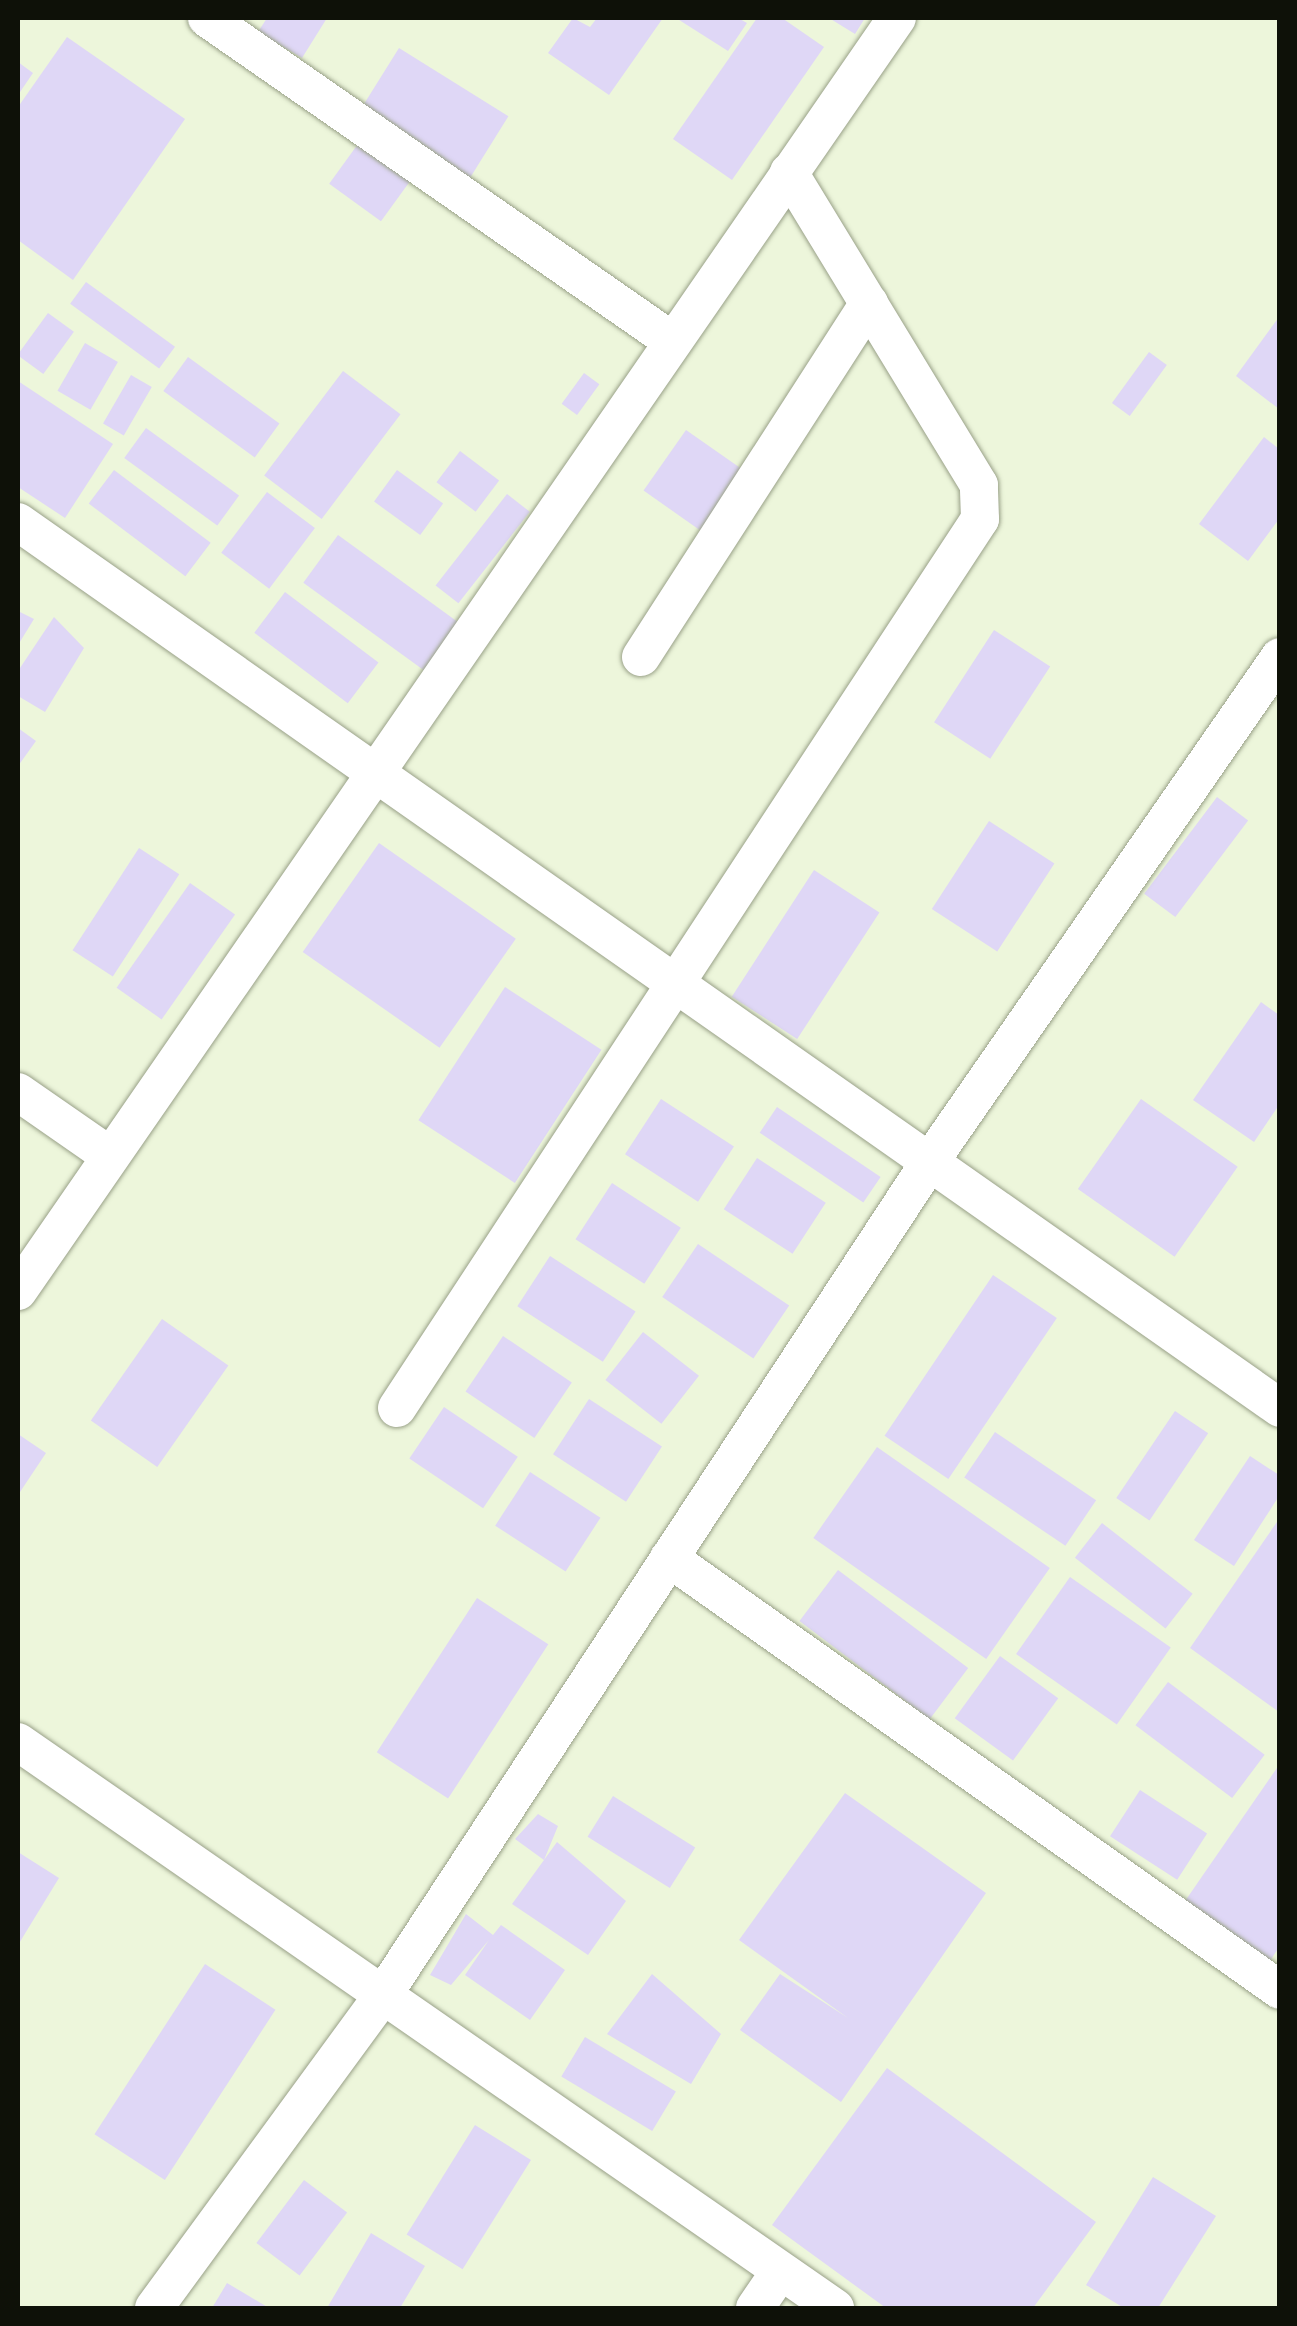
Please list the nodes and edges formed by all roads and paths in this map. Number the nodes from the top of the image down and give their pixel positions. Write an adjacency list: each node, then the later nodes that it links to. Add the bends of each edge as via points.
1 (208, 18): 5 (street)
2 (898, 18): 3 (street)
3 (789, 172): 4 (street); 5 (street)
4 (868, 303): 7 (street); 10 (street, via 979,485 980,519)
5 (672, 342): 9 (street)
6 (18, 522): 9 (street)
7 (641, 657)
8 (1280, 657): 13 (street)
9 (373, 769): 10 (street); 12 (street)
10 (672, 981): 13 (street); 15 (street)
11 (18, 1092): 12 (street)
12 (110, 1156): 14 (street)
13 (931, 1160): 16 (street); 17 (street)
14 (18, 1291)
15 (397, 1408)
16 (1280, 1408)
17 (669, 1558): 19 (street); 20 (street)
18 (18, 1742): 20 (street)
19 (1280, 1990)
20 (385, 1992): 21 (street); 22 (street)
21 (780, 2272): 23 (street); 24 (street)
22 (154, 2308)
23 (756, 2308)
24 (835, 2308)

